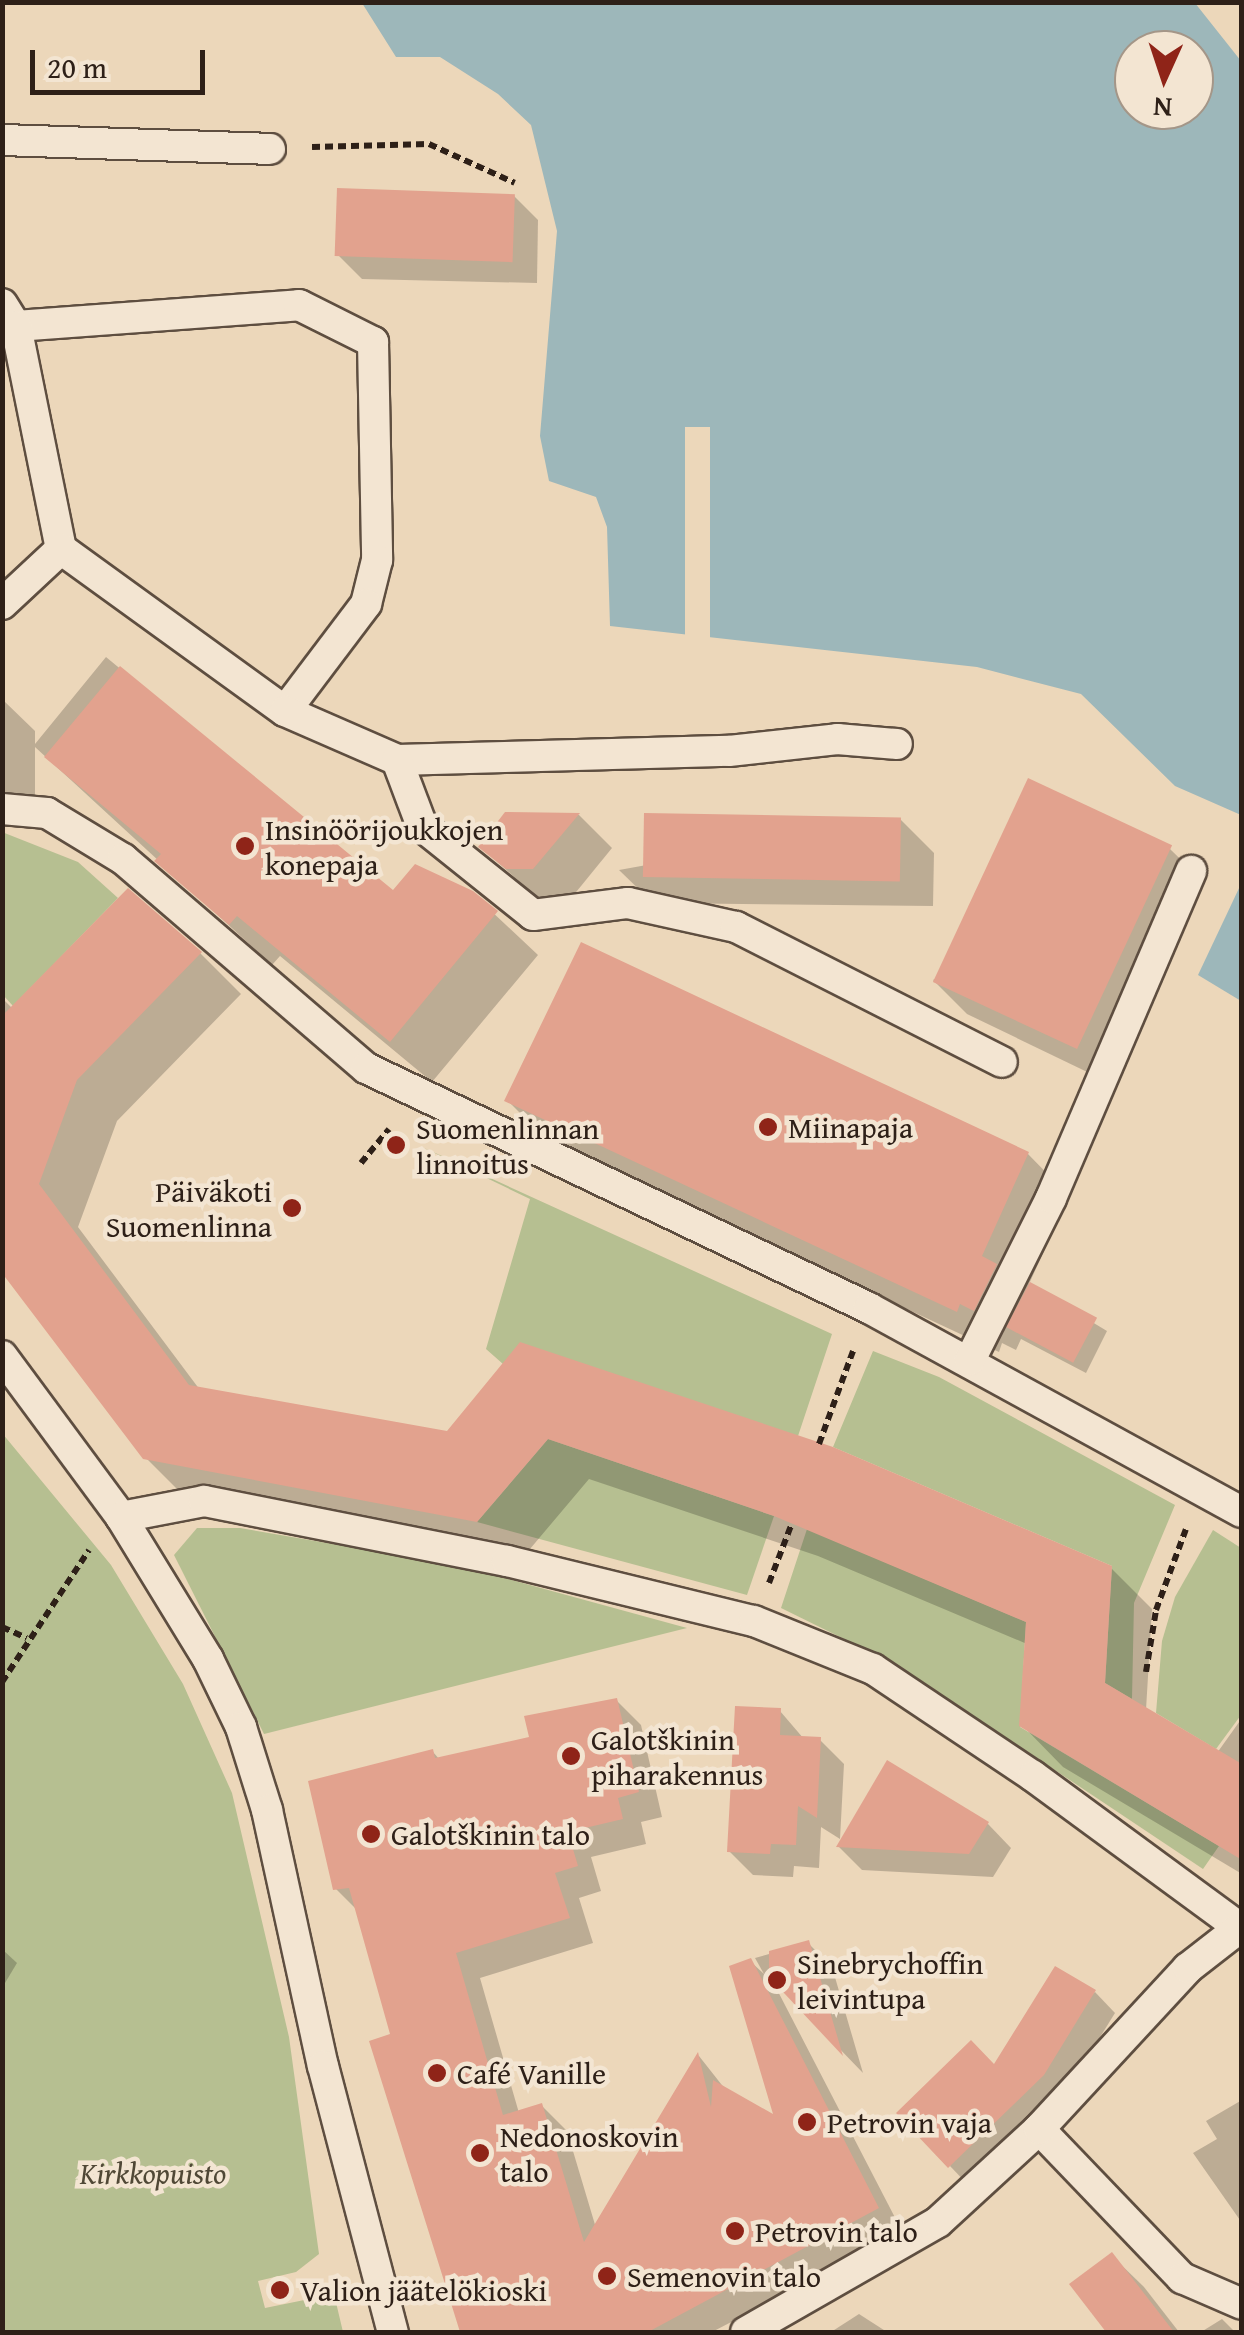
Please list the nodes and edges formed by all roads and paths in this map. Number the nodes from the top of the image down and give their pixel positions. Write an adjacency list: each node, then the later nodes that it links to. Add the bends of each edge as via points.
1 (2, 140): 2 (lane)
2 (270, 148): 3 (path, via 429,144)
3 (515, 183)
4 (9, 315): 5 (lane); 7 (lane, via 298,305 373,342 378,560 366,604)
5 (61, 549): 6 (lane); 7 (lane)
6 (2, 604)
7 (284, 710): 9 (lane)
8 (897, 744): 9 (lane, via 837,740 729,751)
9 (398, 760): 12 (lane, via 422,826 533,915 628,902 736,927)
10 (2, 809): 13 (lane, via 48,813 123,859 366,1068)
11 (1191, 871): 15 (lane, via 1052,1198)
12 (1002, 1062)
13 (869, 1308): 15 (lane); 16 (path)
14 (2, 1356): 18 (lane)
15 (970, 1360): 17 (lane)
16 (819, 1444)
17 (1242, 1512)
18 (121, 1517): 21 (lane, via 204,1501); 23 (path, via 96,1539); 29 (lane, via 208,1659 240,1728 267,1810 323,2066)
19 (792, 1523): 21 (path)
20 (1184, 1534): 24 (path, via 1156,1610)
21 (754, 1621): 26 (lane, via 872,1669)
22 (2, 1627): 23 (path)
23 (28, 1638): 25 (path)
24 (1146, 1672)
25 (2, 1682)
26 (1239, 1926): 27 (lane, via 1188,1968)
27 (1039, 2129): 28 (lane, via 1182,2278); 30 (lane, via 938,2222)
28 (1242, 2304)
29 (393, 2332)
30 (746, 2332)

